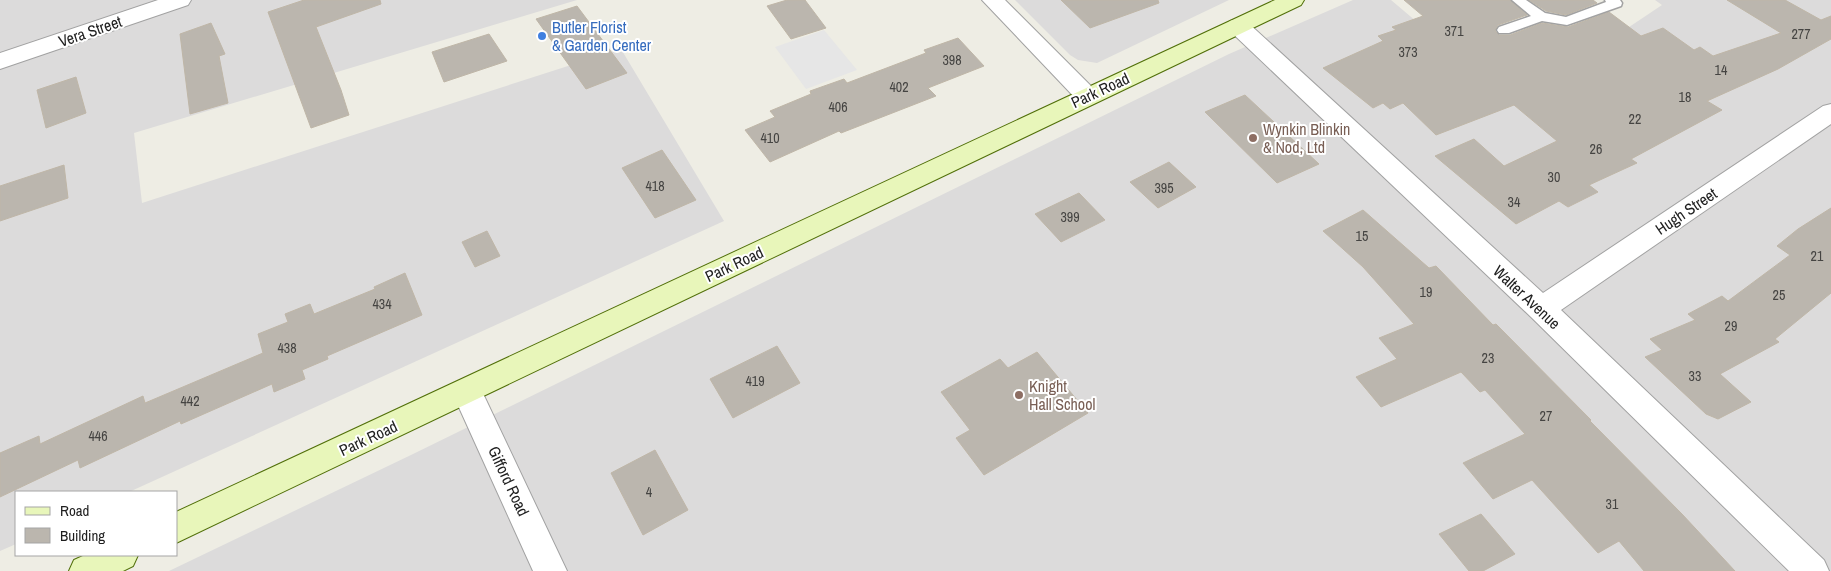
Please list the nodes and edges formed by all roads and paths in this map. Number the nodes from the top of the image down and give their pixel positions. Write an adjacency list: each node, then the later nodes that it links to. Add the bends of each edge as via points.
1 (180, 0): 9 (street, Vera Street)
2 (993, 0): 10 (street)
3 (1293, 0): 7 (main road, Park Road)
4 (1518, 0): 6 (lane)
5 (1611, 0): 6 (lane, via 1616,3 1567,21)
6 (1541, 17): 8 (lane)
7 (1238, 26): 10 (main road, Park Road); 12 (street, Walter Avenue)
8 (1504, 30)
9 (0, 62)
10 (1087, 96): 13 (main road, Park Road)
11 (1831, 112): 12 (street, Hugh Street)
12 (1541, 310): 18 (street, Walter Avenue)
13 (467, 392): 14 (main road, Park Road); 17 (street, Gifford Road)
14 (178, 527)
15 (119, 556): 16 (main road)
16 (86, 571)
17 (550, 571)
18 (1812, 571)

